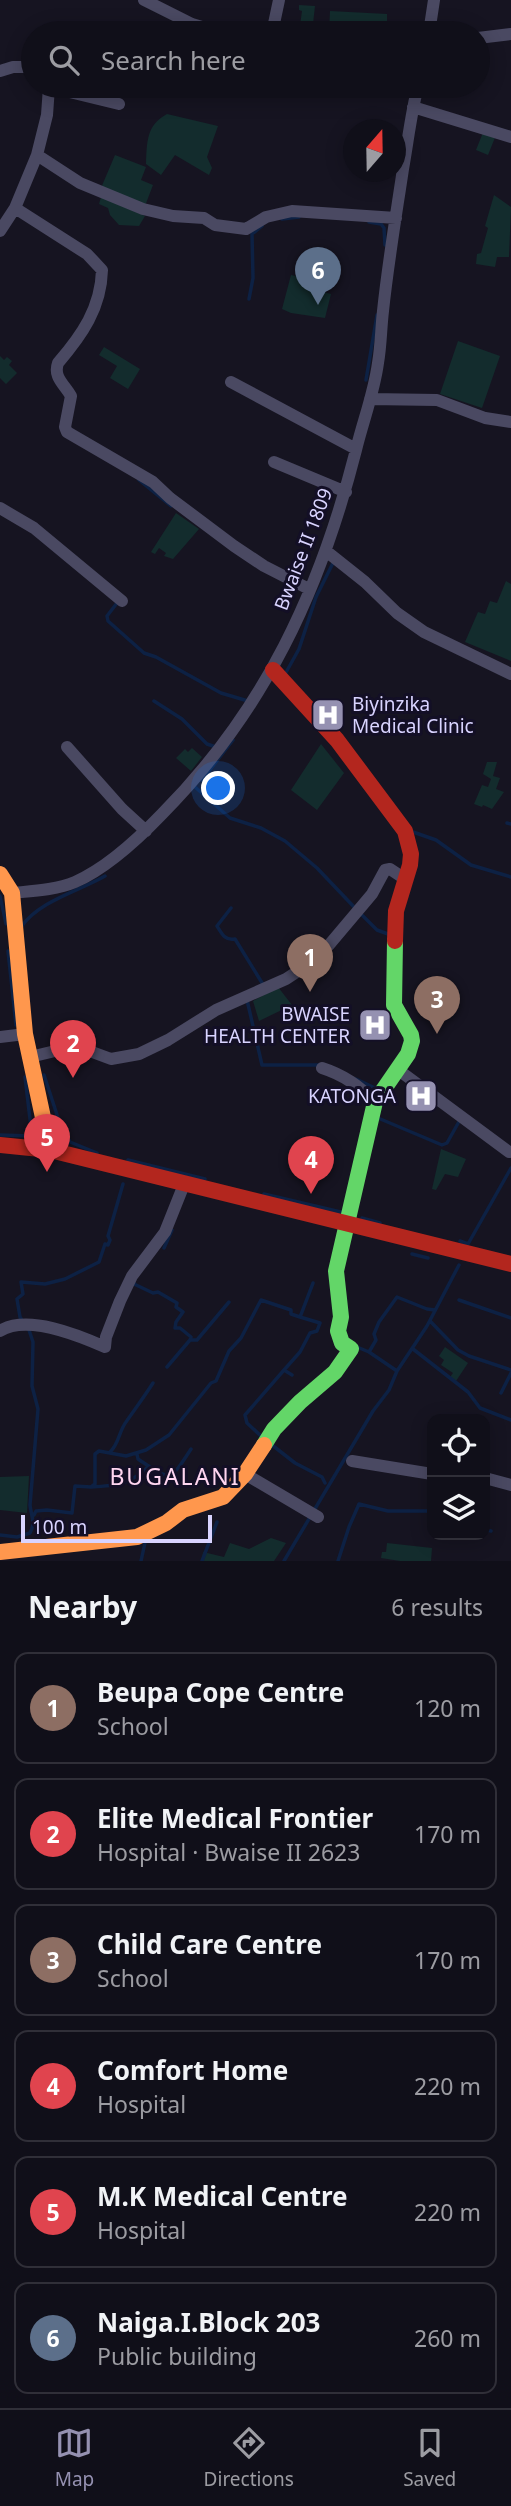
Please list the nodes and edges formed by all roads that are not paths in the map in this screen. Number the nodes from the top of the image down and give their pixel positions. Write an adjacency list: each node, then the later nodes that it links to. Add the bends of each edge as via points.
1 (144, 0): 4 (street)
2 (279, 0): 5 (street)
3 (435, 0): 6 (street)
4 (186, 21)
5 (275, 21)
6 (431, 21)
7 (511, 34): 8 (street)
8 (490, 37)
9 (21, 67): 10 (street)
10 (0, 71)
11 (48, 98): 17 (street)
12 (95, 98): 14 (street)
13 (415, 98): 15 (street, Bwaise II 1809)
14 (119, 104)
15 (412, 107): 16 (street); 19 (street, Bwaise II 1809)
16 (511, 137)
17 (37, 155): 18 (street); 19 (street, via 80,183 143,209 204,218 215,225 246,229 266,217 292,211)
18 (15, 208): 20 (street); 29 (street, via 87,254 102,270 94,313 55,370 71,396 67,432 153,482 264,566)
19 (396, 218): 22 (street, Bwaise II 1809, via 379,362)
20 (0, 231)
21 (232, 382): 24 (street)
22 (370, 399): 23 (street, via 437,400 485,418); 24 (street, Bwaise II 1809)
23 (511, 422)
24 (356, 449): 26 (street, Bwaise II 1809)
25 (274, 462): 26 (street)
26 (346, 492): 28 (street, Bwaise II 1809)
27 (0, 508): 30 (street, via 34,528)
28 (326, 551): 29 (street, Bwaise II 1809); 32 (street, via 424,632)
29 (310, 589): 31 (street, Bwaise II 1809)
30 (121, 601)
31 (273, 670): 34 (street, Bwaise II 1809, via 218,752); 36 (street, via 337,740 405,831 411,854)
32 (511, 674)
33 (67, 747): 34 (street)
34 (146, 831): 37 (street, Bwaise II 1809, via 74,882)
35 (0, 874): 37 (street)
36 (405, 879): 40 (street, via 385,870 372,894 317,958 169,1040 139,1054 111,1059 76,1046); 42 (street, via 396,911 393,999 412,1041)
37 (12, 893): 38 (street)
38 (25, 1034): 39 (street); 40 (street)
39 (0, 1037)
40 (30, 1057): 45 (street)
41 (322, 1068): 43 (street, via 359,1086)
42 (397, 1069): 43 (street); 46 (street)
43 (375, 1101): 48 (street)
44 (0, 1145): 45 (street)
45 (50, 1150): 47 (street)
46 (509, 1153)
47 (185, 1182): 48 (street); 50 (street, via 165,1232 132,1276 105,1346 35,1326)
48 (348, 1222): 49 (street); 53 (street, via 336,1271 338,1331 342,1343 351,1349 335,1372 274,1429)
49 (511, 1264)
50 (0, 1331)
51 (352, 1461): 52 (street)
52 (427, 1473)
53 (245, 1474): 56 (street); 57 (street, via 223,1497 183,1510 137,1536)
54 (490, 1479): 55 (street)
55 (511, 1485)
56 (312, 1513)
57 (0, 1552)

